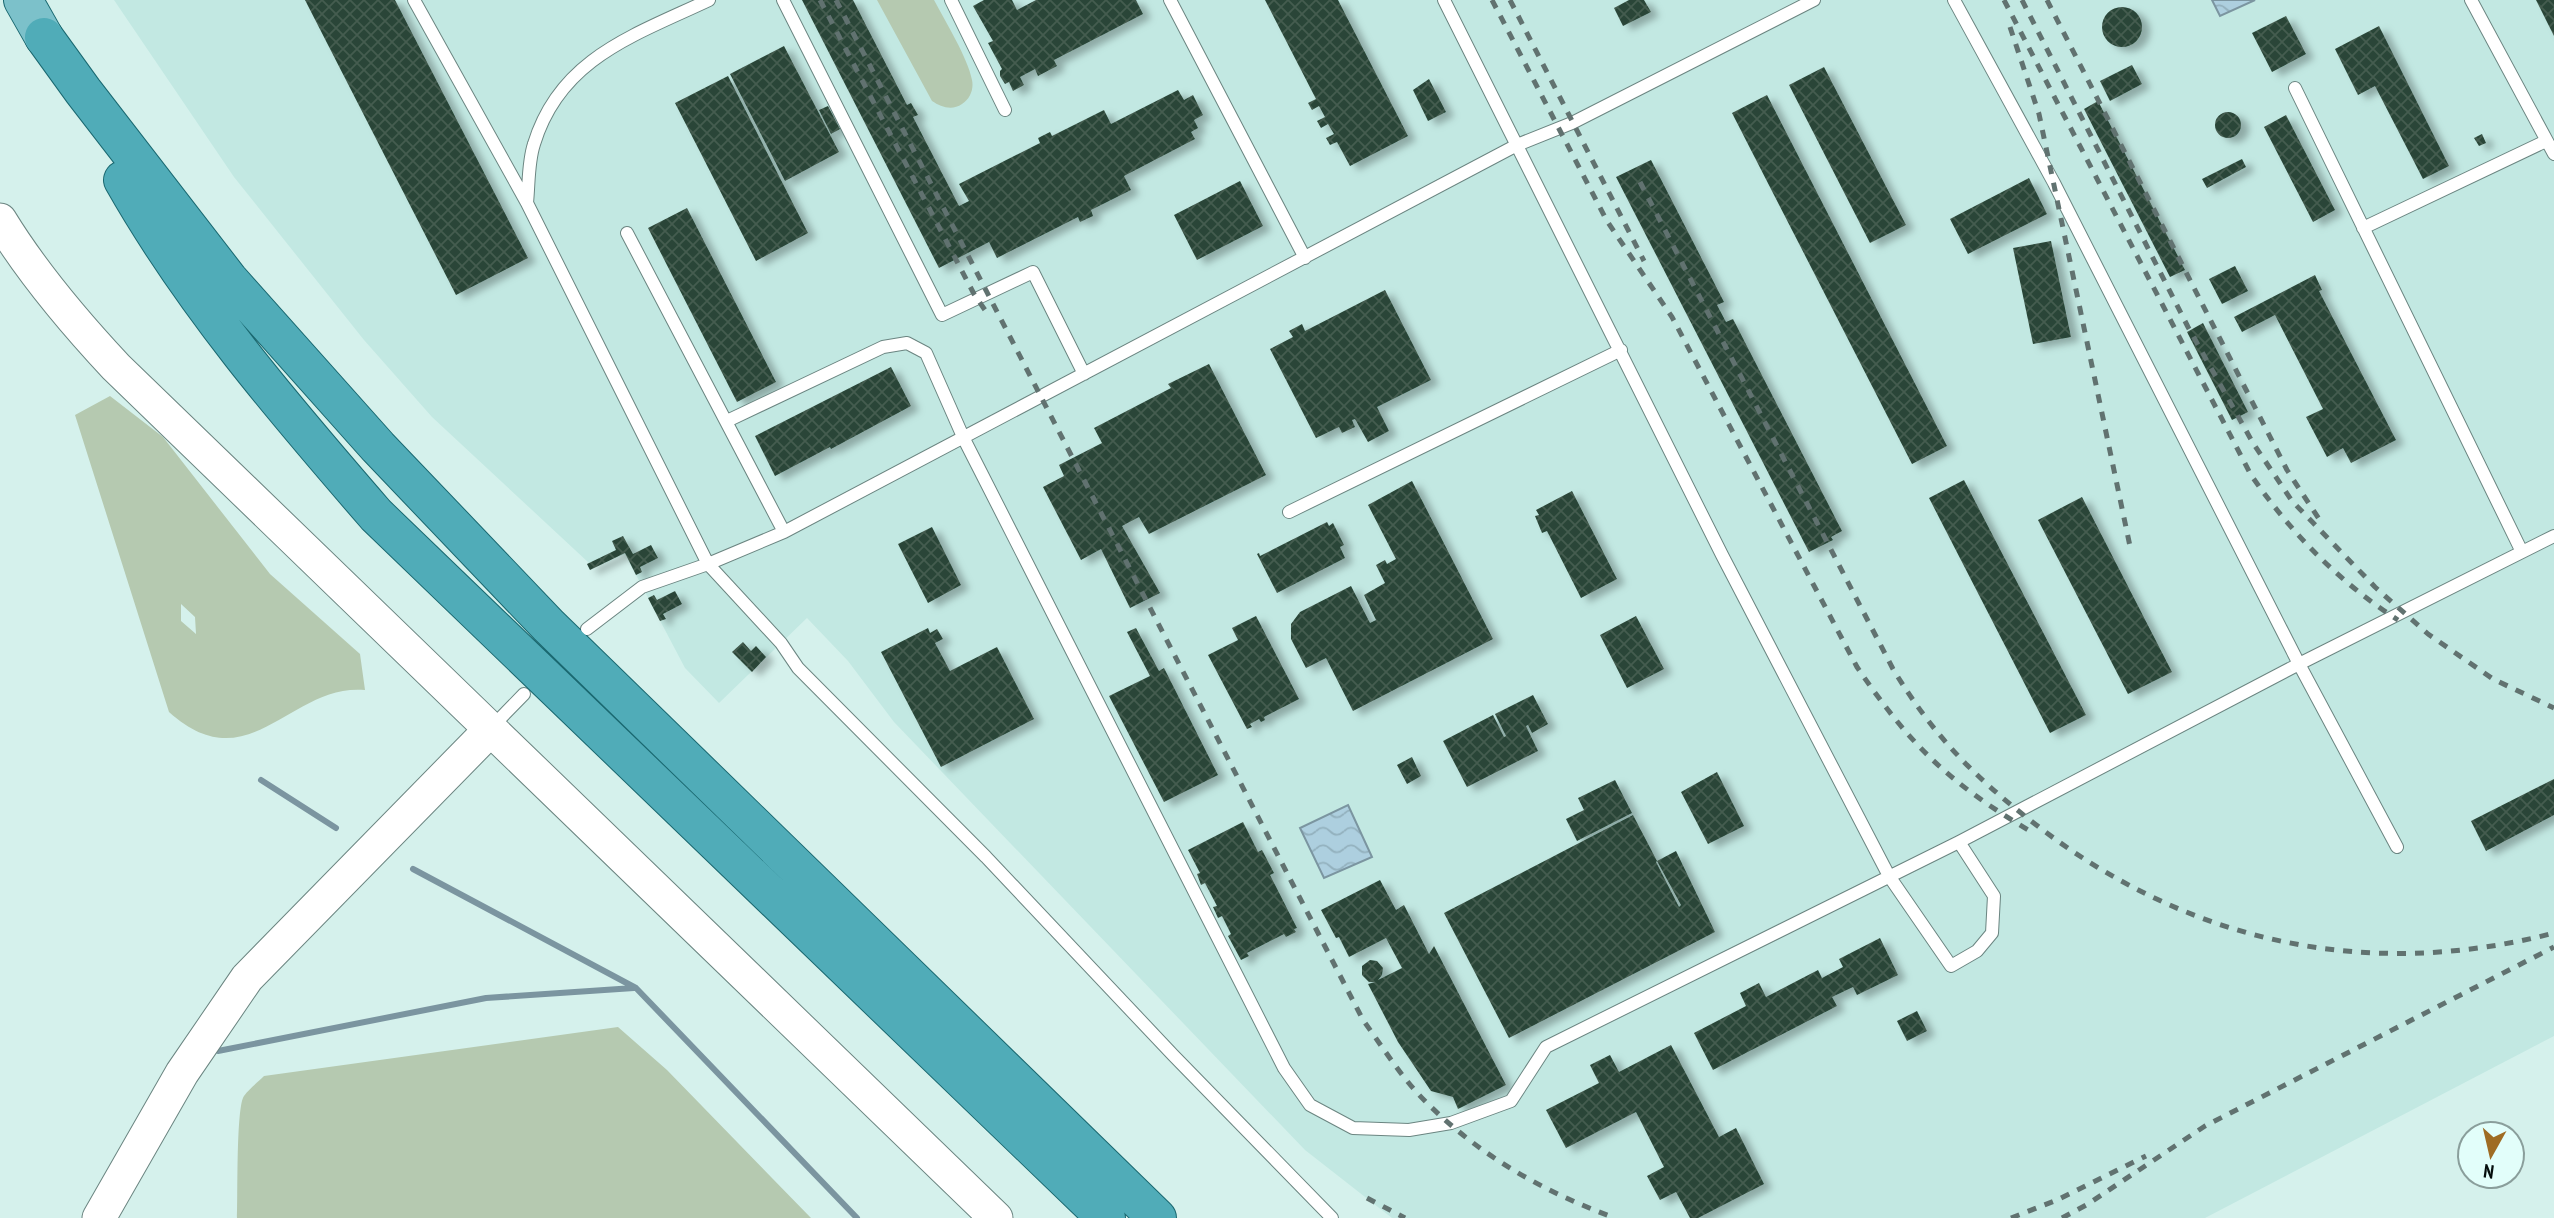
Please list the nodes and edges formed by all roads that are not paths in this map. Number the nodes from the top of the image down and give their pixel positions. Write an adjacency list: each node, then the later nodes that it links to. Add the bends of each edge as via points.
1 (23, 0): 11 (main road)
2 (414, 0): 17 (lane)
3 (709, 0): 17 (lane, via 617,43 563,86 533,146)
4 (783, 0): 23 (lane, via 942,315 1033,272)
5 (951, 0): 13 (lane)
6 (1170, 0): 21 (lane)
7 (1444, 0): 15 (lane)
8 (1814, 0): 15 (lane, via 1572,123)
9 (1954, 0): 32 (lane, via 2054,183)
10 (2471, 0): 14 (lane)
11 (44, 37): 40 (highway, via 177,264 252,367 376,515); 41 (highway, via 229,280 378,447 548,625)
12 (2295, 88): 19 (lane)
13 (1005, 110)
14 (2546, 141): 16 (lane); 19 (lane)
15 (1517, 145): 21 (lane); 22 (lane)
16 (2554, 155)
17 (527, 203): 30 (lane)
18 (0, 220): 34 (street, via 50,292 116,367)
19 (2363, 228): 29 (lane)
20 (627, 233): 24 (lane)
21 (1305, 258): 23 (lane)
22 (1621, 350): 26 (lane); 37 (lane)
23 (1084, 374): 25 (lane)
24 (727, 422): 25 (lane, via 883,348 907,343 926,354); 27 (lane)
25 (964, 439): 27 (lane); 37 (lane, via 1284,1068 1310,1105 1353,1128 1409,1130 1440,1125 1511,1101 1546,1047)
26 (1289, 512)
27 (784, 532): 30 (lane)
28 (2554, 536): 29 (lane)
29 (2522, 552): 32 (lane)
30 (708, 564): 31 (lane, via 642,587); 42 (lane, via 799,668)
31 (587, 629)
32 (2299, 664): 35 (lane); 36 (lane)
33 (524, 694): 34 (lane)
34 (490, 730): 38 (street, via 247,978 182,1073); 39 (street)
35 (1959, 842): 37 (lane); 37 (lane, via 1994,895 1992,933 1977,951 1951,966)
36 (2398, 846)
37 (1889, 876)
38 (99, 1218)
39 (996, 1218)
40 (1106, 1218)
41 (1157, 1218)
42 (1332, 1218)

